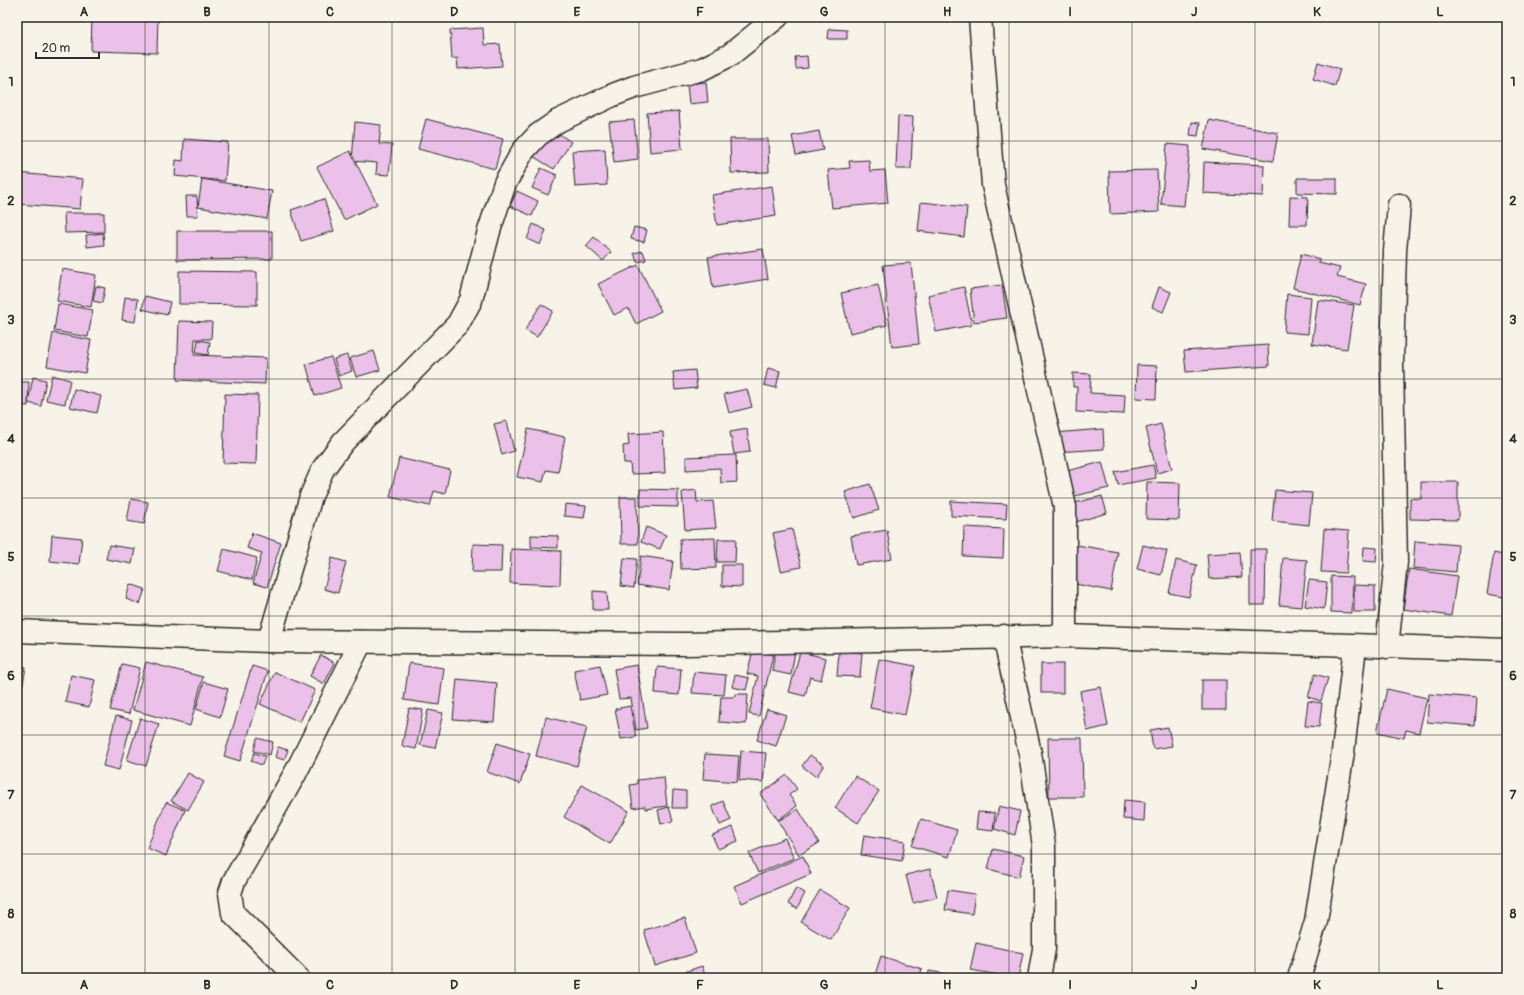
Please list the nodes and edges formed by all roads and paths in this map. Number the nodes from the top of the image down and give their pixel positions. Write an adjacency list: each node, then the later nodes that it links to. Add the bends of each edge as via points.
1 (776, 17): 7 (street, via 730,55 702,69 634,87 606,98 558,121 538,135 523,151 505,183 471,300 458,324 343,442 323,469 311,496)
2 (980, 17): 6 (street, via 993,185 1065,507)
3 (1399, 205): 10 (street, via 1392,363 1396,562)
4 (17, 632): 7 (street)
5 (1004, 636): 6 (street); 8 (street, via 686,644); 13 (street, via 1030,753 1044,846 1044,949)
6 (1065, 636): 9 (street)
7 (269, 641): 8 (street)
8 (361, 642): 12 (street, via 296,772 234,880 230,893 233,913)
9 (1355, 646): 10 (street); 14 (street, via 1343,752 1316,921)
10 (1387, 648): 11 (street)
11 (1507, 650)
12 (298, 978)
13 (1039, 978)
14 (1299, 978)

